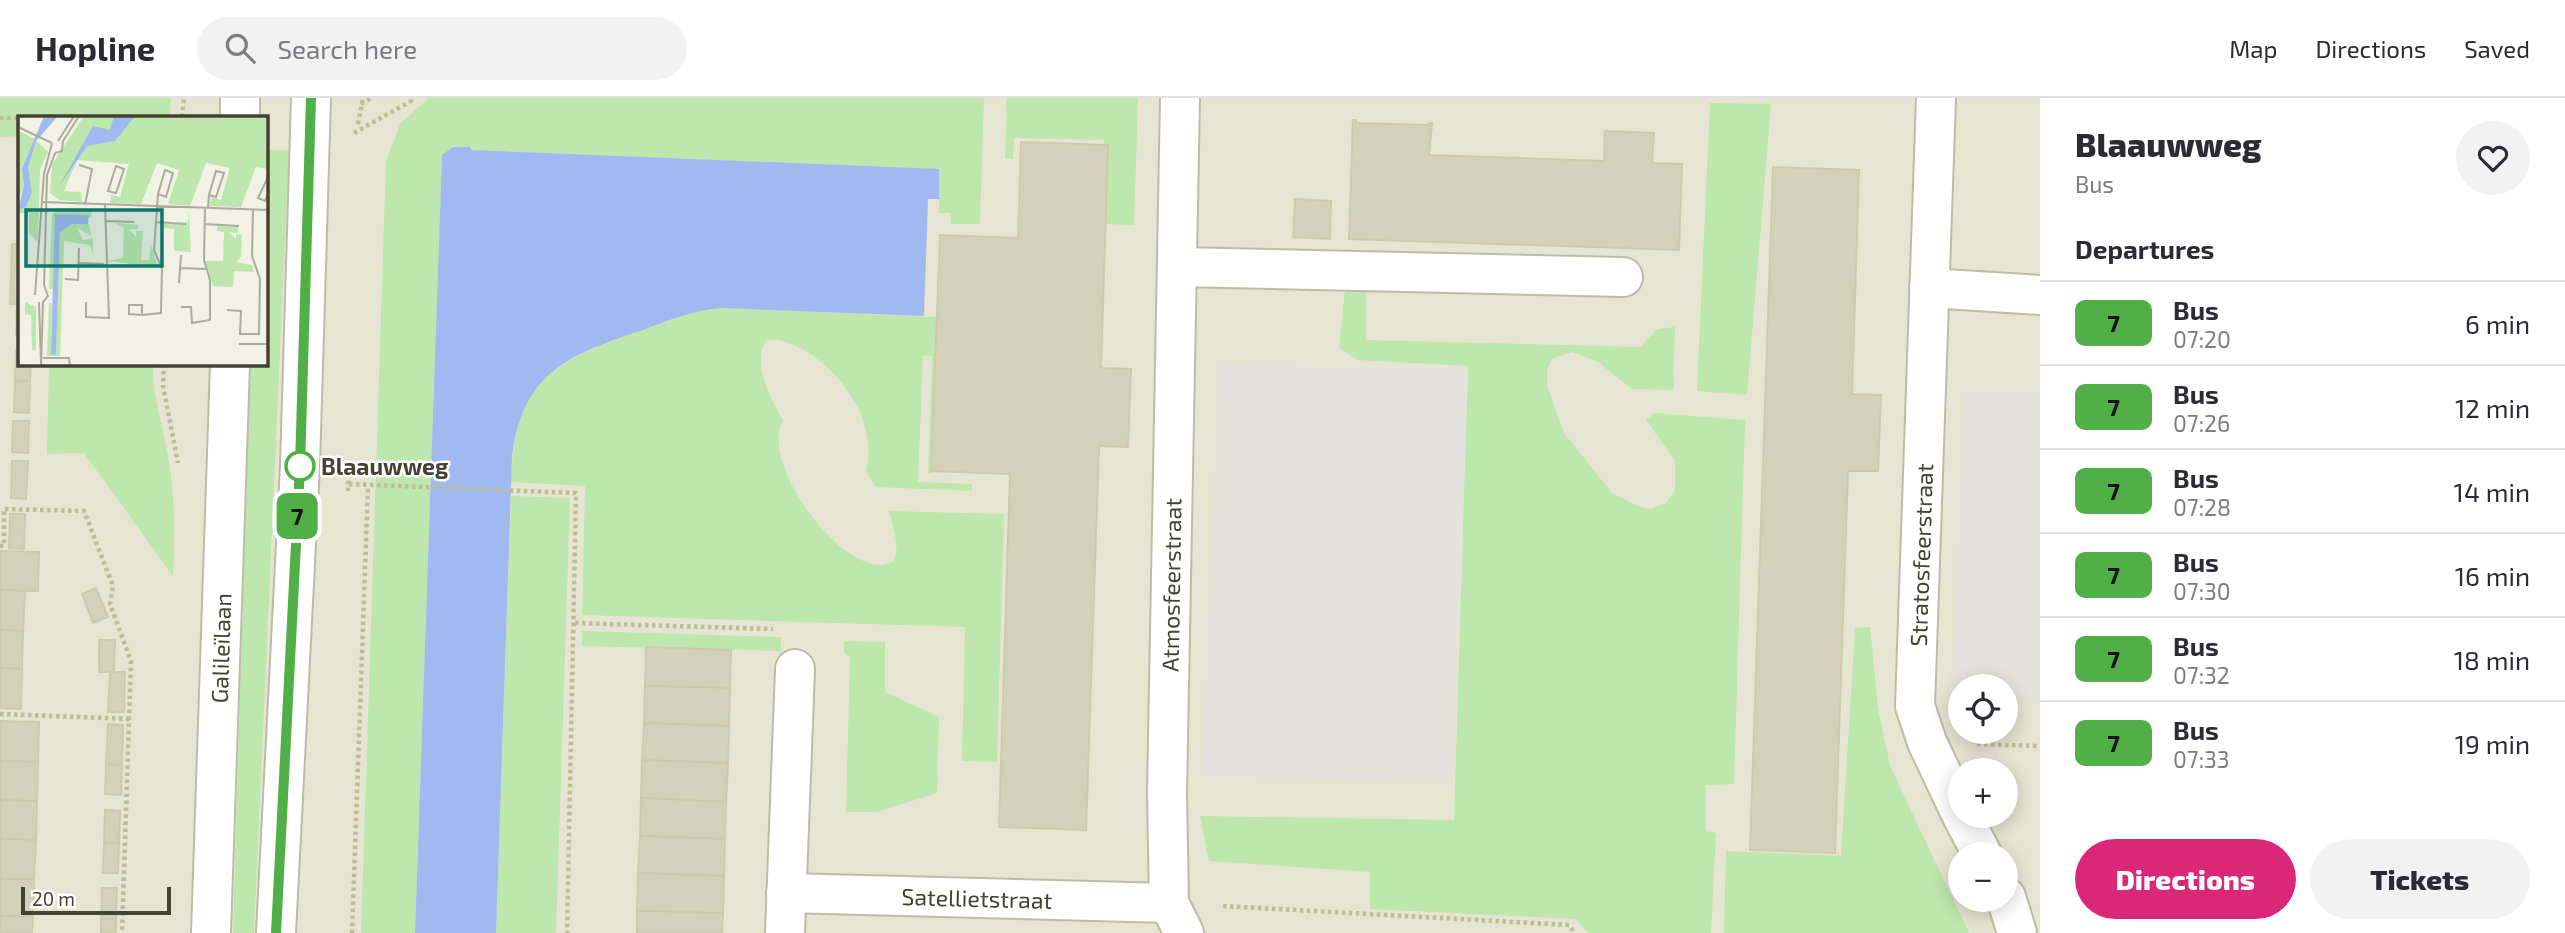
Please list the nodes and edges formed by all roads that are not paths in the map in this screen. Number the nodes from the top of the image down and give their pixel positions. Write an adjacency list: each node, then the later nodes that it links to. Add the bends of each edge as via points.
1 (240, 98): 5 (street)
2 (311, 98): 17 (street, via 300,466)
3 (1180, 98): 6 (street, Atmosfeerstraat)
4 (1936, 98): 8 (street, Stratosfeerstraat)
5 (240, 116)
6 (1178, 267): 7 (street); 15 (street, Atmosfeerstraat, via 1167,793)
7 (1623, 277)
8 (1929, 288): 9 (street); 12 (street, Stratosfeerstraat, via 1915,706)
9 (2040, 295)
10 (230, 366): 16 (street, Galileïlaan)
11 (795, 669): 13 (street)
12 (1948, 786)
13 (786, 894): 15 (street, Satellietstraat); 18 (street)
14 (2011, 912): 19 (street)
15 (1177, 918)
16 (211, 933)
17 (276, 933)
18 (785, 933)
19 (2017, 933)

